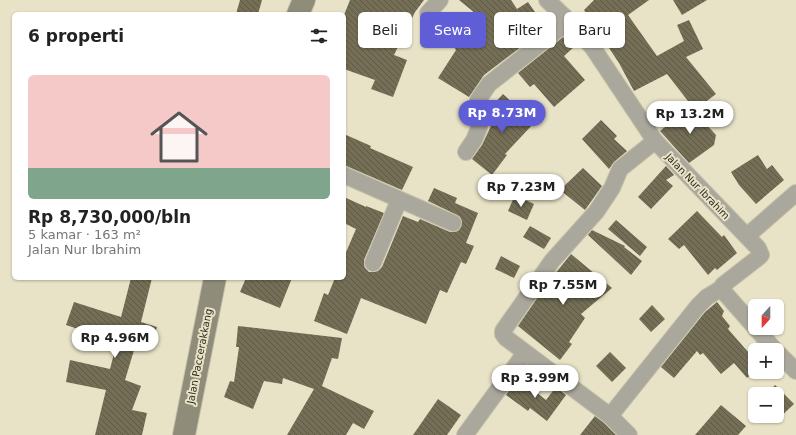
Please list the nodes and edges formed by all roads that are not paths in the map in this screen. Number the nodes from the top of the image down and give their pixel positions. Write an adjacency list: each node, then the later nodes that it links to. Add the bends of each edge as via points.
1 (304, 0): 4 (main road)
2 (440, 0): 5 (street)
3 (547, 0): 6 (street, Jalan Nur Ibrahim)
4 (299, 12)
5 (430, 12)
6 (564, 16)
7 (564, 25): 10 (street, via 489,84 478,100 479,128)
8 (593, 48): 9 (street, Jalan Nur Ibrahim)
9 (655, 141): 15 (street, Jalan Nur Ibrahim); 20 (street, via 620,169 596,212 552,261 504,328 503,334)
10 (466, 152)
11 (346, 176): 13 (street)
12 (796, 193): 15 (street)
13 (400, 200): 14 (street); 16 (street)
14 (453, 223)
15 (747, 236): 18 (street, Jalan Nur Ibrahim, via 761,255)
16 (373, 263)
17 (216, 280): 24 (main road, Jalan Paccerakkang)
18 (722, 288): 19 (street, via 726,296); 23 (street, via 698,306)
19 (769, 343)
20 (525, 353): 23 (street); 25 (street)
21 (784, 359): 22 (street)
22 (796, 371)
23 (610, 416): 26 (street)
24 (184, 435)
25 (465, 435)
26 (629, 435)

